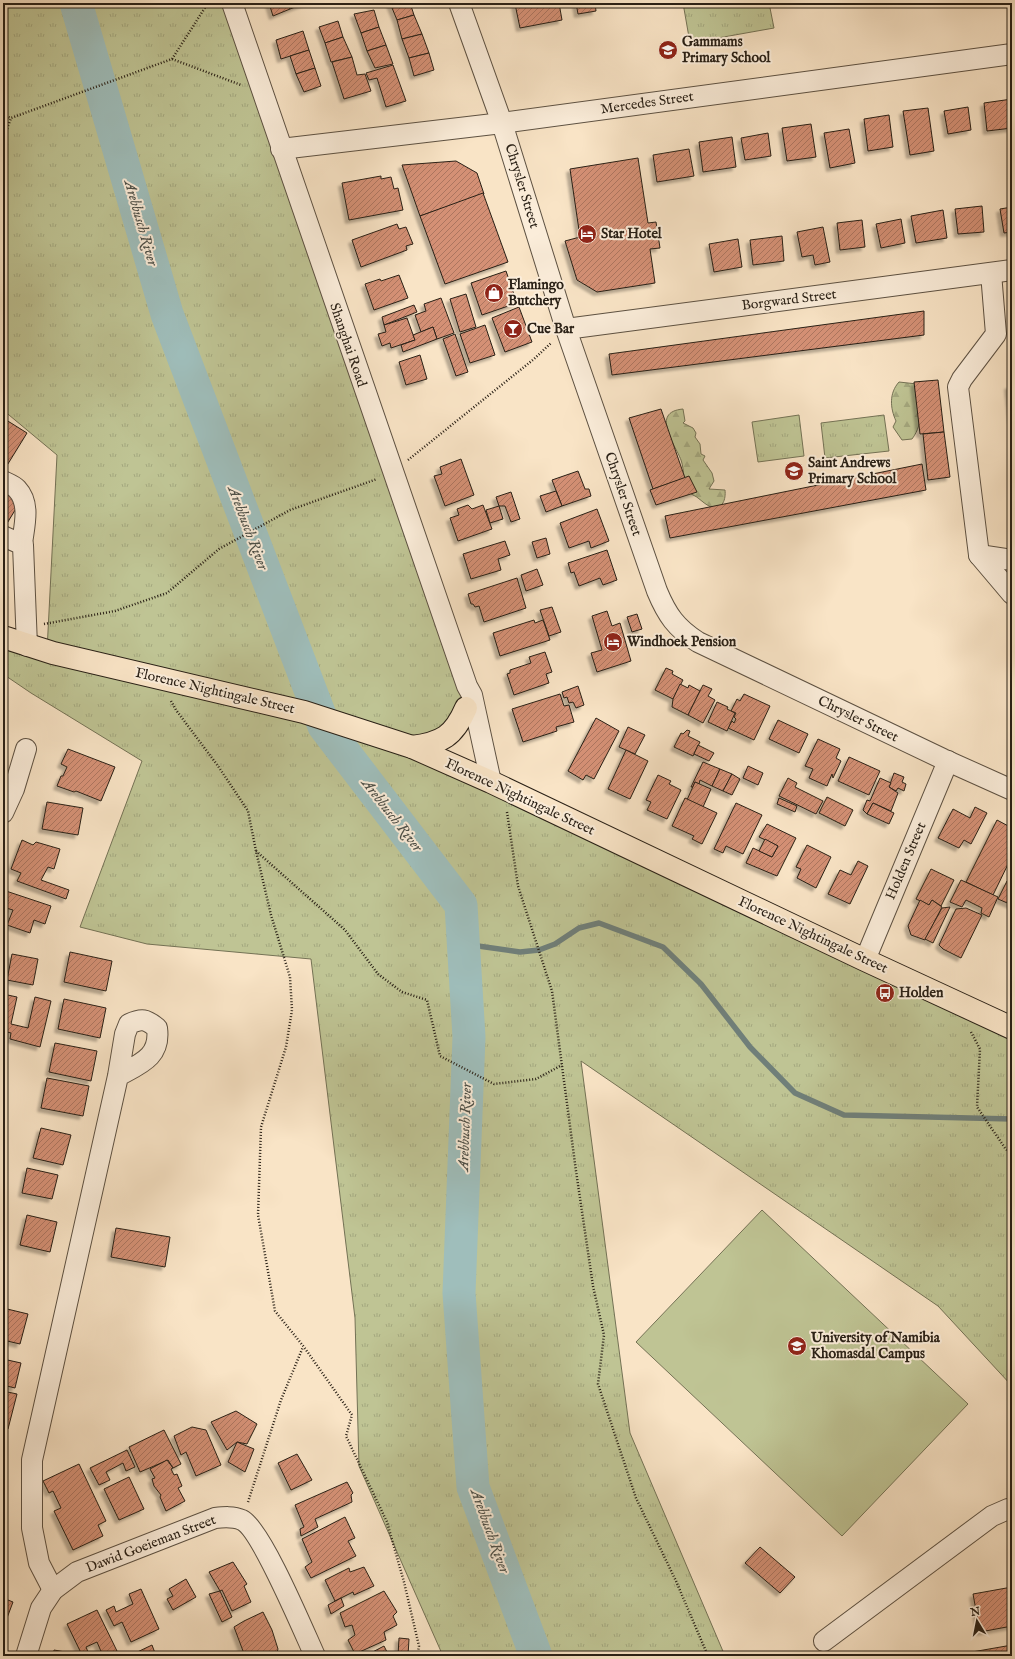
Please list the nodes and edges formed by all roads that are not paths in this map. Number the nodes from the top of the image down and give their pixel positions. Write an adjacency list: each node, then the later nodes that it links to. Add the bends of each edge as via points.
1 (232, 3): 5 (street, Shanghai Road)
2 (459, 3): 4 (street, Chrysler Street)
3 (1012, 54): 4 (street, Mercedes Street)
4 (502, 123): 5 (street, Mercedes Street); 8 (street, Chrysler Street)
5 (281, 149): 17 (street, Shanghai Road)
6 (1012, 270): 7 (street, Borgward Street)
7 (991, 273): 8 (street, Borgward Street); 12 (street, via 996,334 958,387)
8 (566, 329): 21 (street, Chrysler Street, via 657,591 676,626 698,642)
9 (3, 481): 11 (street, via 16,488 24,499 26,512)
10 (3, 536): 11 (street)
11 (22, 544): 15 (street)
12 (979, 555): 13 (street); 14 (street)
13 (1012, 560)
14 (1012, 594)
15 (26, 636): 16 (main road, Florence Nightingale Street); 19 (main road, Florence Nightingale Street, via 159,677 304,712)
16 (3, 637)
17 (466, 686): 18 (street, Shanghai Road); 22 (street, Shanghai Road, via 472,695)
18 (466, 708): 19 (main road, via 461,720 444,739); 22 (street, Shanghai Road)
19 (412, 747): 22 (main road, Florence Nightingale Street)
20 (26, 749): 24 (street, via 14,789)
21 (948, 761): 23 (street, Chrysler Street); 25 (street, Holden Street)
22 (490, 783): 25 (main road, Florence Nightingale Street)
23 (1012, 790)
24 (3, 813)
25 (865, 960): 26 (main road, Florence Nightingale Street)
26 (1012, 1028)
27 (118, 1076): 29 (street, via 32,1460 32,1528 39,1562)
28 (1012, 1510): 30 (street, via 992,1516)
29 (54, 1590): 31 (street, Dawid Goeieman Street, via 41,1608); 32 (street, Dawid Goeieman Street, via 78,1572 215,1518 242,1520 249,1526 276,1572)
30 (824, 1641)
31 (26, 1656)
32 (315, 1656)

